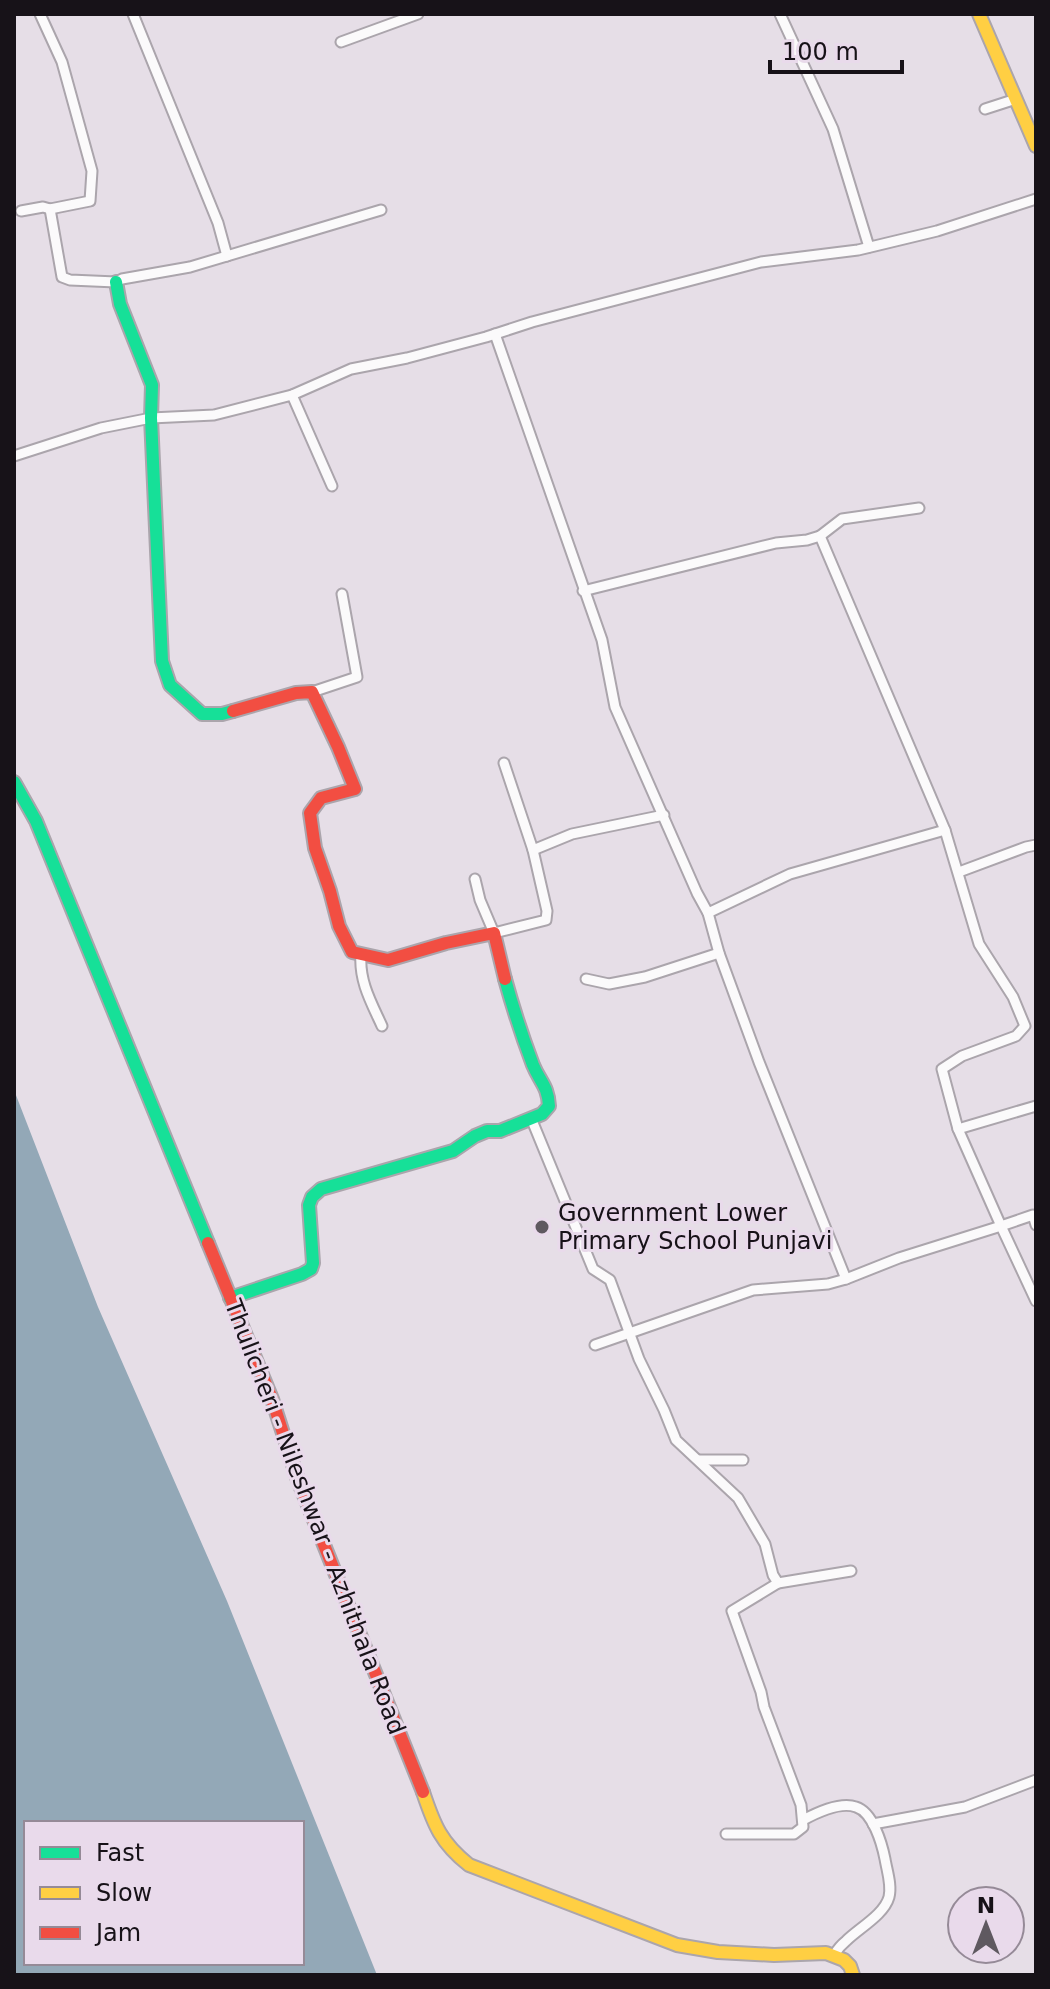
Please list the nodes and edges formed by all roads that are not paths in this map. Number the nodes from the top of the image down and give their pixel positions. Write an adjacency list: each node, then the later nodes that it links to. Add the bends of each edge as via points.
1 (40, 14): 11 (street, via 62,62 92,171 90,201)
2 (133, 14): 15 (street)
3 (418, 14): 6 (street)
4 (780, 14): 14 (street, via 833,129)
5 (979, 14): 7 (main road)
6 (341, 42)
7 (1016, 99): 8 (street); 9 (main road)
8 (985, 109)
9 (1036, 146)
10 (1036, 199): 14 (street)
11 (50, 209): 13 (street); 16 (street, via 62,277)
12 (381, 210): 15 (street)
13 (21, 211)
14 (869, 247): 17 (street, via 761,262)
15 (227, 256): 16 (street)
16 (116, 282): 19 (main road, via 152,385)
17 (495, 334): 18 (street, via 351,369); 24 (street)
18 (292, 395): 19 (street, via 214,415); 21 (street)
19 (151, 418): 20 (street); 26 (main road, via 162,661 170,685 202,714)
20 (14, 456)
21 (332, 486)
22 (919, 508): 23 (street, via 842,519)
23 (820, 536): 24 (street); 30 (street)
24 (583, 591): 29 (street, via 602,640 615,707)
25 (342, 594): 26 (street, via 357,677)
26 (312, 692): 38 (main road, via 355,789 321,798 310,813 315,848 339,926 352,952)
27 (504, 763): 32 (street)
28 (14, 782): 47 (main road, Thulicheri - Nileshwar - Azhithala Road, via 36,821)
29 (664, 815): 32 (street, via 572,834); 35 (street)
30 (945, 830): 33 (street); 35 (street, via 790,874)
31 (1036, 845): 33 (street)
32 (533, 850): 36 (street, via 546,920)
33 (959, 872): 43 (street, via 979,944 1025,1026 1016,1036 942,1069)
34 (475, 879): 36 (street)
35 (708, 913): 37 (street)
36 (494, 933): 38 (main road, via 388,960); 42 (main road, via 515,1018 548,1092 549,1106)
37 (719, 953): 39 (street, via 645,977 609,984); 46 (street)
38 (361, 955): 40 (street, via 364,989)
39 (586, 979)
40 (382, 1026)
41 (1036, 1106): 43 (street)
42 (531, 1118): 47 (main road, via 475,1136 453,1151 321,1189 312,1197 309,1211 311,1269); 49 (street, via 593,1269 610,1280)
43 (958, 1129): 45 (street)
44 (1036, 1225): 45 (street, via 1033,1215)
45 (1001, 1226): 46 (street); 48 (street)
46 (846, 1279): 49 (street, via 753,1290)
47 (230, 1298): 59 (main road, Thulicheri - Nileshwar - Azhithala Road, via 438,1836 451,1852 493,1875 677,1945 718,1952)
48 (1036, 1301)
49 (631, 1333): 50 (street); 51 (street, via 676,1440)
50 (595, 1345)
51 (699, 1460): 52 (street); 54 (street, via 738,1498 765,1544)
52 (743, 1460)
53 (851, 1571): 54 (street)
54 (778, 1583): 56 (street, via 732,1611)
55 (1036, 1780): 57 (street, via 965,1807)
56 (803, 1820): 57 (street, via 820,1810 855,1806); 58 (street, via 794,1834)
57 (873, 1824): 59 (street, via 882,1844 888,1900)
58 (726, 1834)
59 (834, 1955): 60 (main road, via 850,1966)
60 (853, 1975)

